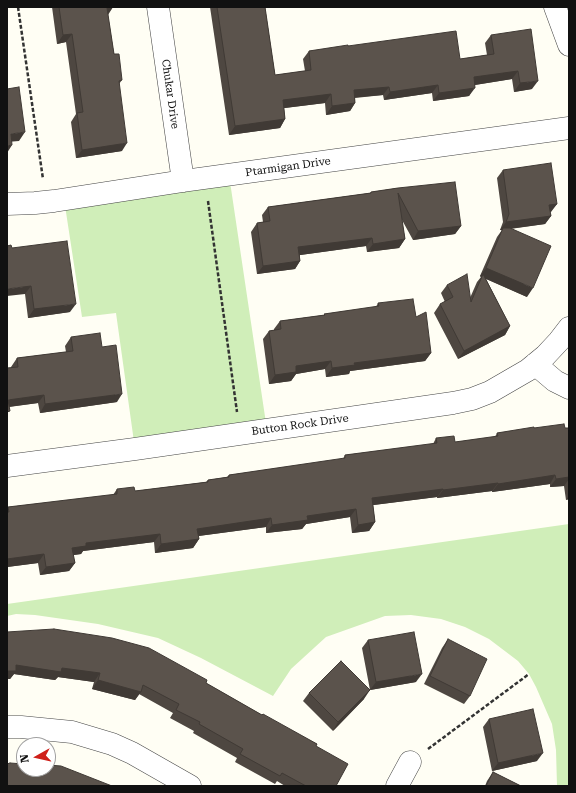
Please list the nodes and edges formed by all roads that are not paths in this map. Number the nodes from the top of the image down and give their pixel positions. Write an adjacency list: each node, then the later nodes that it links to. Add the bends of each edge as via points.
1 (158, 7): 5 (street, Chukar Drive)
2 (555, 7): 3 (street)
3 (569, 45)
4 (569, 128): 5 (street, Ptarmigan Drive)
5 (183, 181): 6 (street, Ptarmigan Drive, via 46,202)
6 (7, 204)
7 (569, 328): 8 (street, Button Rock Drive)
8 (535, 364): 9 (street, via 555,381); 10 (street, Button Rock Drive, via 510,381 472,399)
9 (569, 388)
10 (7, 466)
11 (7, 727): 13 (street, via 72,732 112,744)
12 (410, 762): 14 (street)
13 (190, 786)
14 (397, 786)

